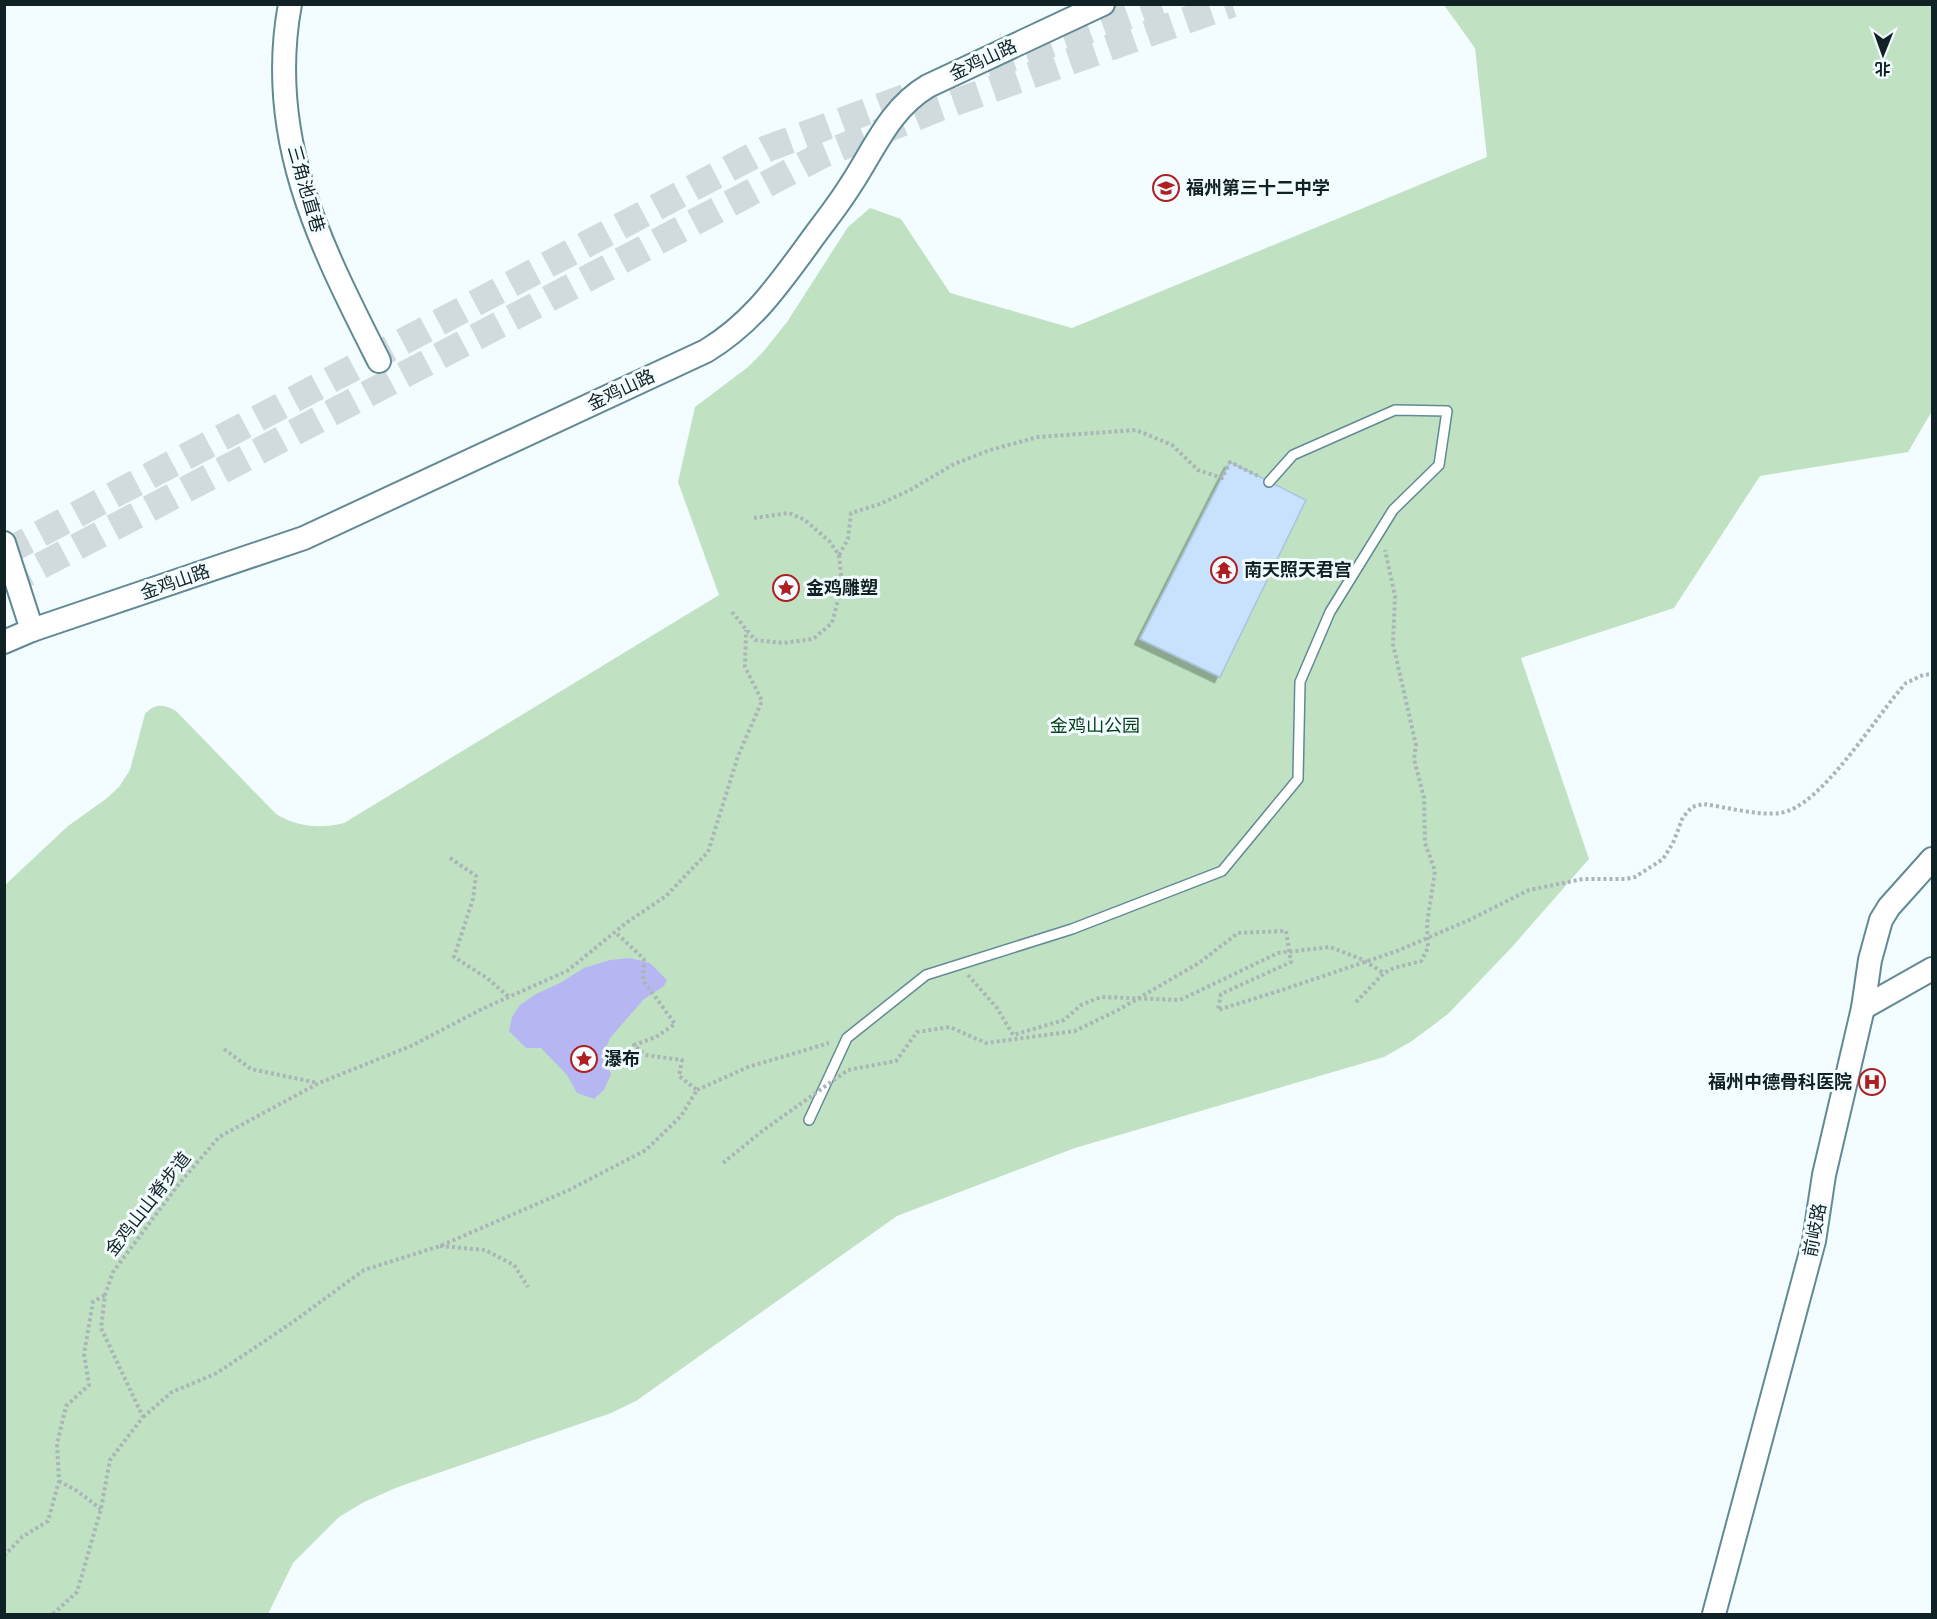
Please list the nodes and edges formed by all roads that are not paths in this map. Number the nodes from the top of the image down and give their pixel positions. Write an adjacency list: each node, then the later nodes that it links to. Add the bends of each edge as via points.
1 (290, 4): 3 (street, 三角池直巷, via 284,64 287,115 298,175 336,275)
2 (1102, 4): 6 (street, 金鸡山路, via 910,97 888,123 850,186 773,293 749,320 706,351 304,538)
3 (379, 361)
4 (1269, 482): 12 (lane, via 1293,455 1395,410 1447,411 1439,465 1393,510 1330,612 1300,682 1298,779 1222,871 1072,929 926,975 847,1038)
5 (4, 543): 6 (street)
6 (32, 630): 7 (street); 8 (street)
7 (4, 633)
8 (4, 642)
9 (1932, 859): 11 (street, 前岐路, via 1881,920)
10 (1932, 969): 11 (street)
11 (1863, 1008): 13 (street, 前岐路, via 1824,1175 1814,1241)
12 (809, 1120)
13 (1714, 1614)

